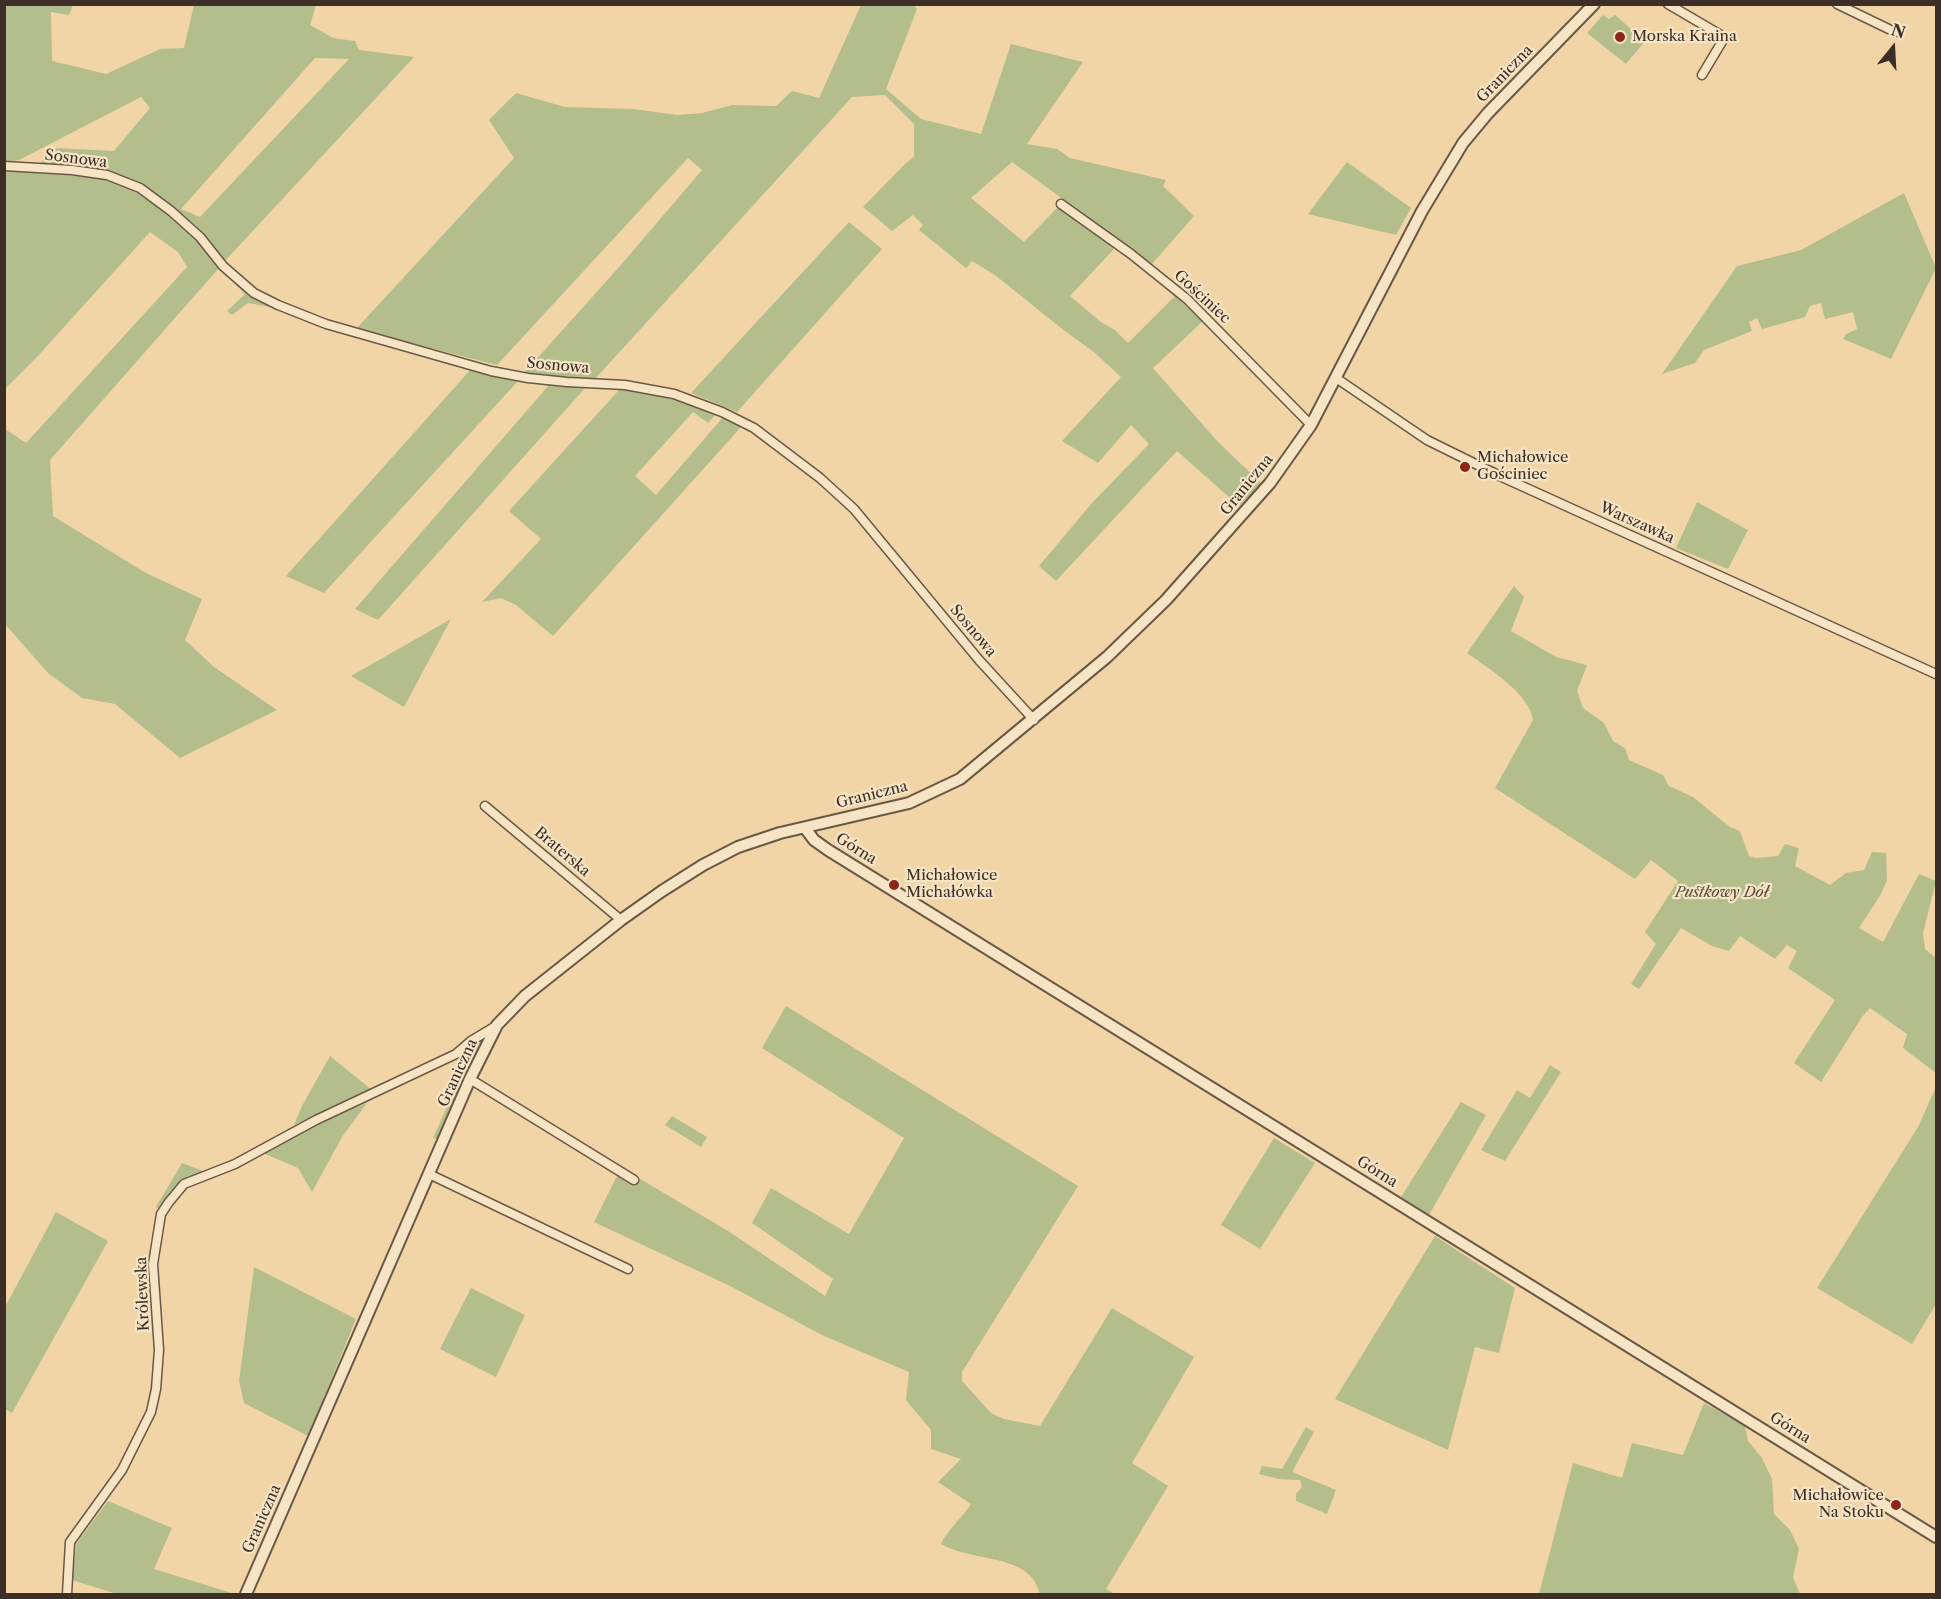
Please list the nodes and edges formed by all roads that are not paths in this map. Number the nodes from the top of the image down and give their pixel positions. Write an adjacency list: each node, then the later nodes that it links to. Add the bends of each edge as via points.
1 (1594, 4): 8 (street, Graniczna, via 1488,112 1463,143 1422,211)
2 (1668, 4): 5 (street, via 1723,40)
3 (1837, 4): 4 (street)
4 (1894, 32)
5 (1702, 75)
6 (4, 166): 11 (street, Sosnowa, via 107,175 140,188 200,237 223,266 254,293 326,324 492,371 674,394 754,428 854,509)
7 (1061, 204): 9 (street, Gościniec, via 1187,299)
8 (1336, 378): 9 (street, Graniczna); 10 (street, Warszawka, via 1427,440)
9 (1311, 424): 11 (street, Graniczna, via 1270,483 1166,600)
10 (1936, 674)
11 (1034, 720): 13 (street, Graniczna, via 960,780 909,803)
12 (485, 806): 14 (street, Braterska)
13 (805, 828): 14 (street, Graniczna, via 738,847 703,865); 20 (street, Górna, via 828,850)
14 (621, 920): 15 (street, Graniczna, via 525,996)
15 (497, 1025): 16 (street, Graniczna); 21 (street, Królewska, via 456,1054 316,1120 235,1164 184,1184 169,1202 160,1214 153,1264 159,1350 151,1412 122,1470 70,1542)
16 (470, 1079): 17 (street, Graniczna); 18 (street)
17 (429, 1174): 19 (street); 22 (street, Graniczna)
18 (634, 1180)
19 (628, 1269)
20 (1936, 1537)
21 (67, 1594)
22 (246, 1594)

